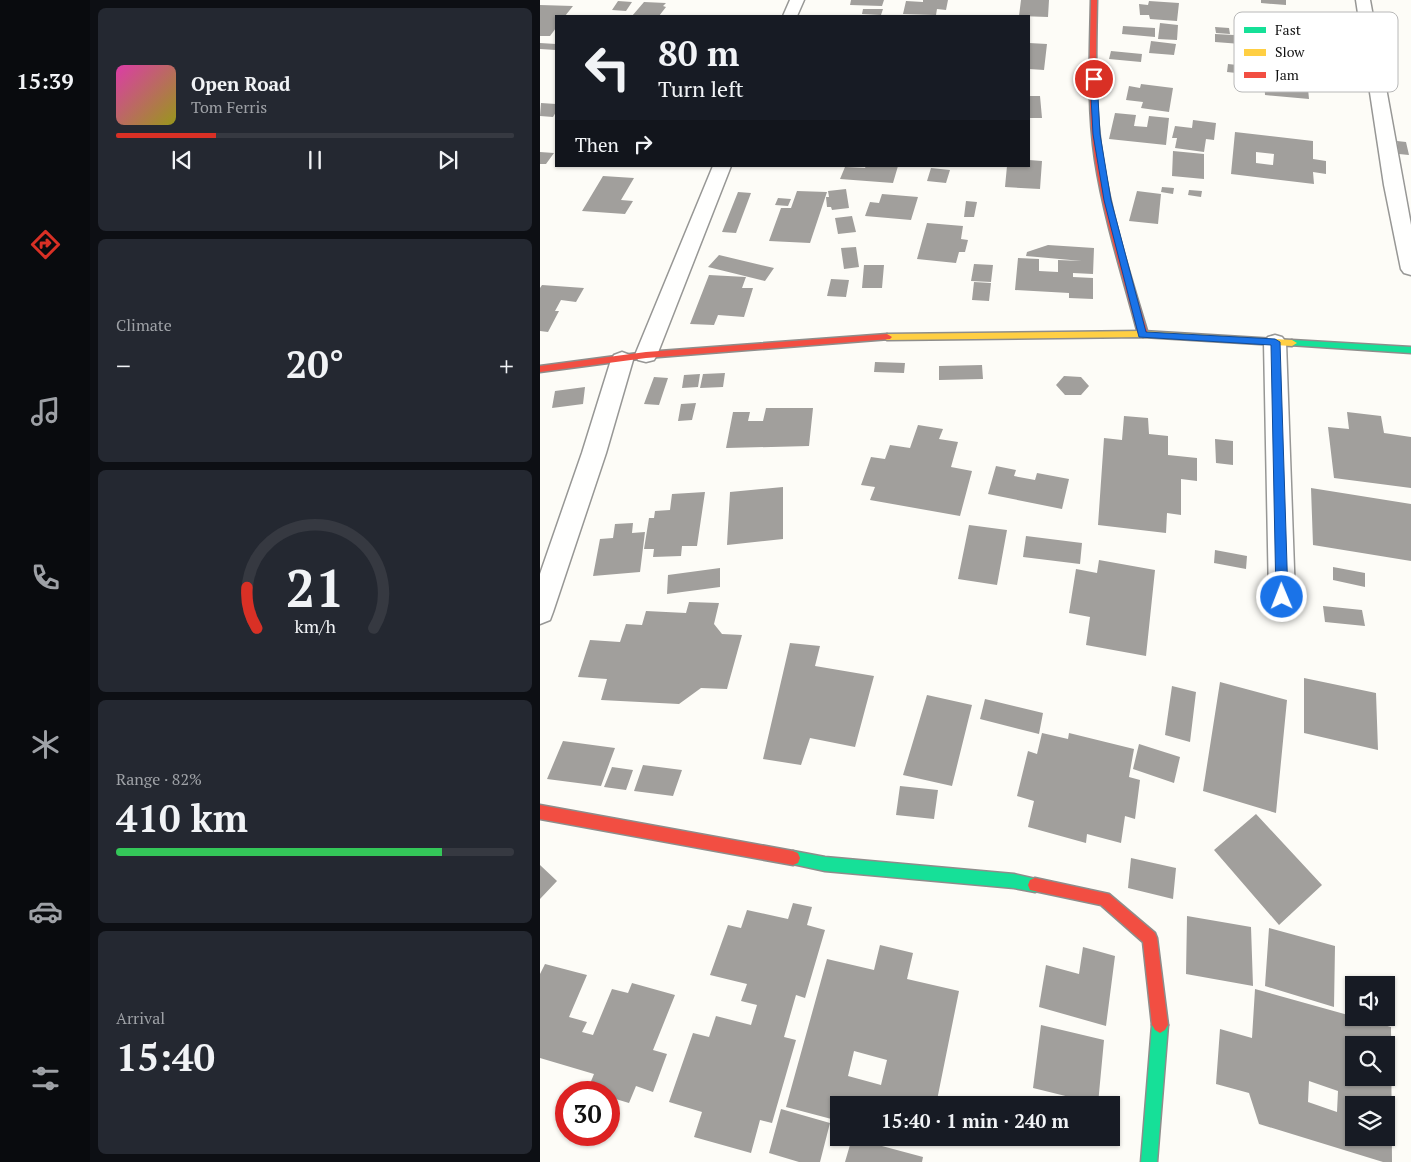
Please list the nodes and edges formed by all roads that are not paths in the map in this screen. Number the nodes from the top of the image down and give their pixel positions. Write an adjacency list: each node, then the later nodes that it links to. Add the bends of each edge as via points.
1 (797, 0): 3 (street)
2 (1094, 0): 7 (street, via 1096,134 1108,200)
3 (790, 15)
4 (1378, 92): 6 (street)
5 (722, 167): 10 (street)
6 (1411, 269)
7 (1143, 334): 8 (street); 10 (street, via 914,336)
8 (1275, 342): 9 (street); 13 (street)
9 (1411, 350)
10 (646, 355): 11 (street)
11 (622, 360): 12 (street); 14 (street)
12 (540, 369)
13 (1282, 597)
14 (540, 612)
15 (540, 812): 16 (street, via 824,864 1014,881 1104,899 1150,938 1160,1034)
16 (1149, 1162)

